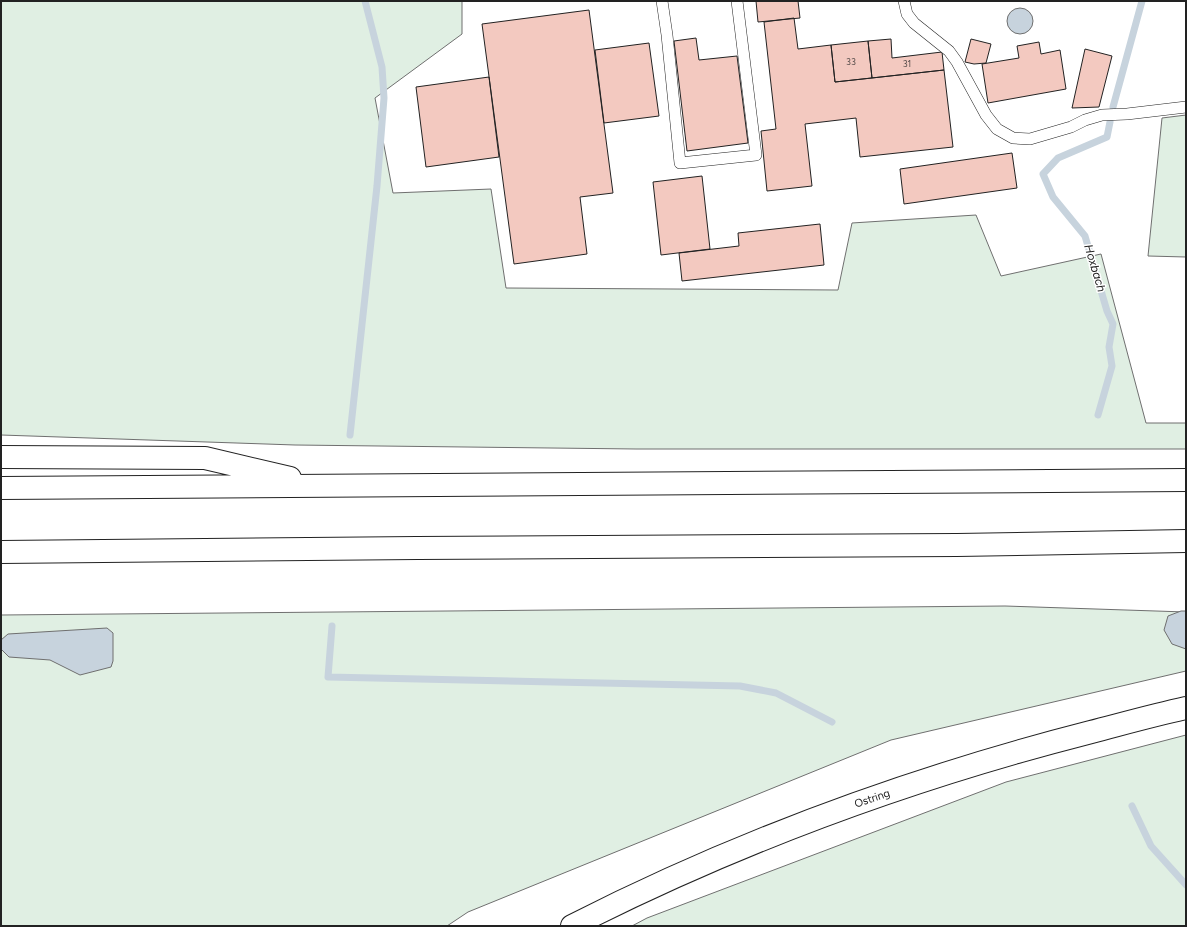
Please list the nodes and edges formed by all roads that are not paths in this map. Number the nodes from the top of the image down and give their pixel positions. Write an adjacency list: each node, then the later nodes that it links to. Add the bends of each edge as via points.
1 (662, 1): 2 (lane, via 680,163 756,155)
2 (737, 1)
3 (904, 1): 4 (lane, via 907,14 914,24 949,51 957,62 986,115 997,129 1014,138 1030,139 1102,115)
4 (1186, 107)
5 (1, 457): 7 (main road, via 206,458)
6 (1186, 480): 7 (main road)
7 (326, 486): 8 (main road)
8 (1, 488)
9 (1186, 541): 10 (main road)
10 (1, 552)
11 (1186, 708): 12 (main road, Ostring, via 1043,744 936,776 837,810 726,854)
12 (572, 926)

